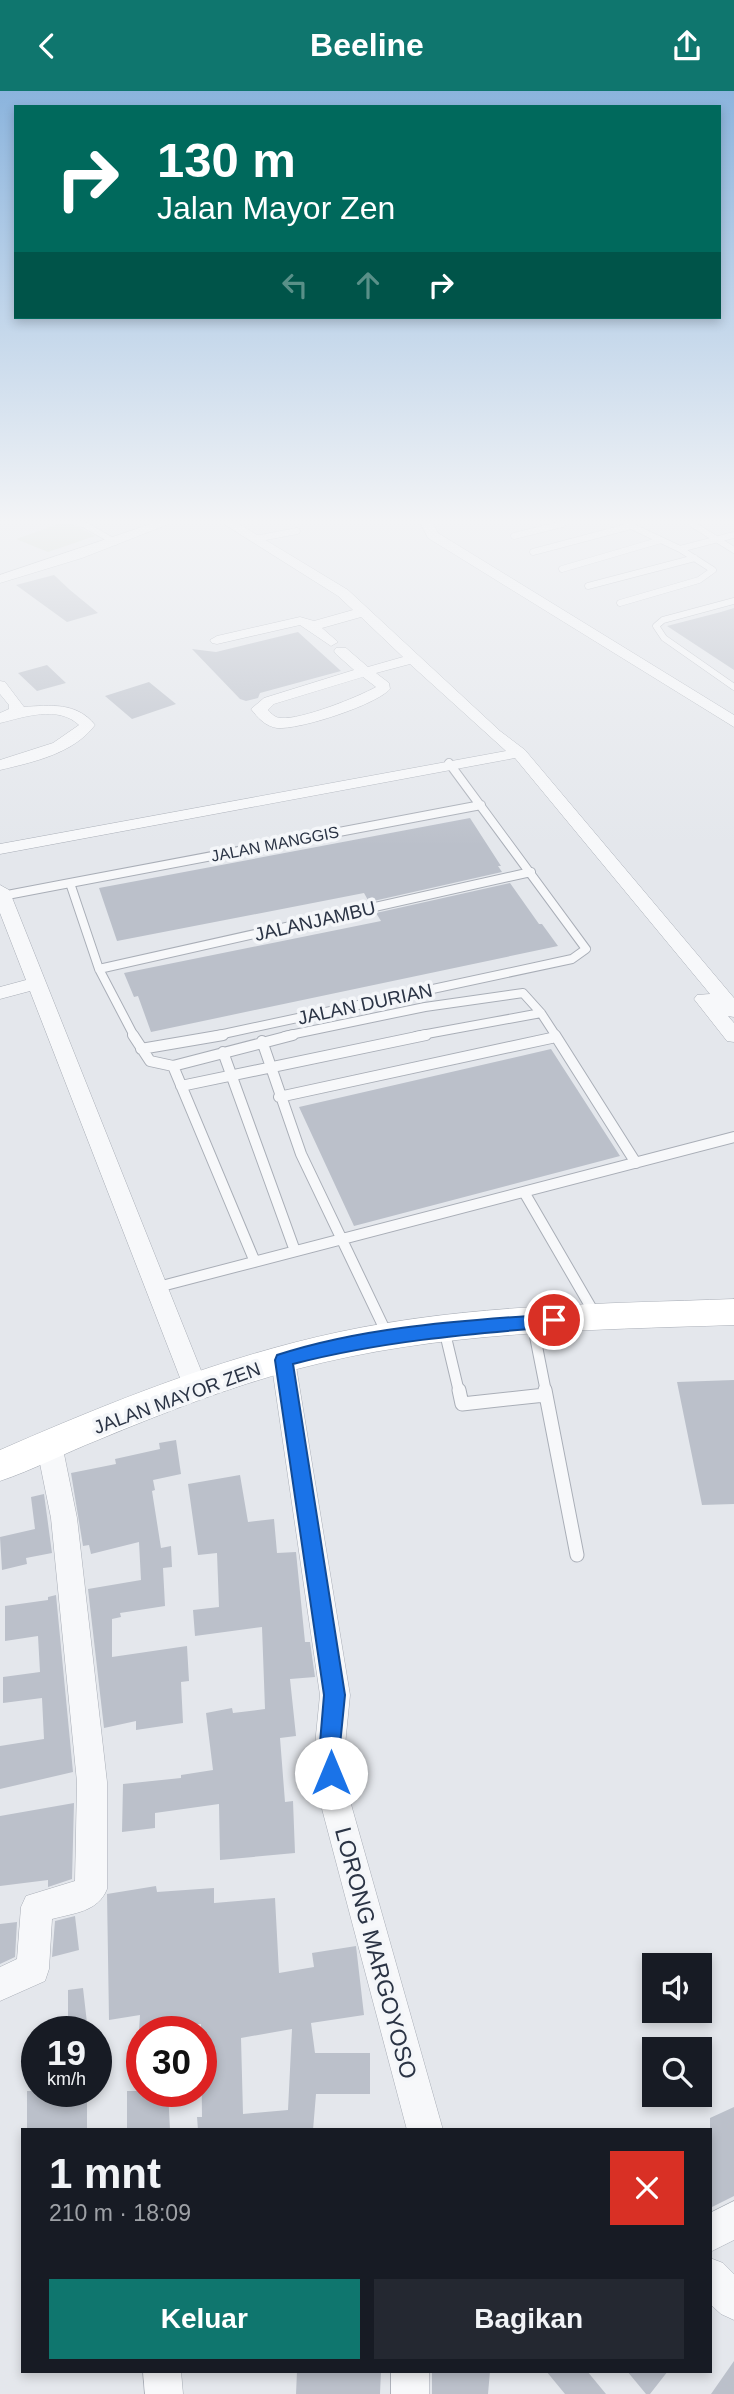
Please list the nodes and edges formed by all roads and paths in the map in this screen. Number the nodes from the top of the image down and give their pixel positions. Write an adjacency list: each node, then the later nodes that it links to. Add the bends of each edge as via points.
1 (253, 631): 6 (street)
2 (318, 631): 7 (street)
3 (385, 631): 8 (street)
4 (591, 631): 15 (street)
5 (660, 631): 10 (lane)
6 (217, 640)
7 (336, 647): 9 (street)
8 (414, 658): 9 (street); 16 (street)
9 (365, 672): 9 (street, via 384,686 369,697 288,723 270,720 259,709 269,701)
10 (730, 681): 12 (lane)
11 (0, 685): 13 (street, via 17,705)
12 (734, 687)
13 (16, 712): 14 (street); 18 (street, via 67,711 81,716 88,726 80,736 44,752)
14 (0, 718)
15 (734, 722)
16 (512, 754): 17 (street); 27 (street); 29 (street)
17 (449, 763): 19 (lane); 20 (street)
18 (0, 765)
19 (481, 805): 21 (lane); 22 (lane, JALAN MANGGIS)
20 (0, 849)
21 (531, 872): 24 (lane, JALANJAMBU); 32 (lane, JALAN DURIAN, via 586,949 572,959)
22 (70, 883): 23 (lane, JALAN MANGGIS); 24 (lane)
23 (1, 893): 25 (street)
24 (99, 969): 32 (lane)
25 (37, 983): 26 (street); 45 (street)
26 (0, 993)
27 (734, 1011)
28 (541, 1013): 30 (lane); 31 (lane, via 527,995 518,992); 35 (lane)
29 (734, 1036)
30 (556, 1037): 38 (lane); 40 (lane)
31 (262, 1041): 33 (lane); 35 (lane)
32 (141, 1049): 34 (lane, via 150,1061)
33 (223, 1052): 34 (lane); 36 (lane)
34 (173, 1066): 37 (lane)
35 (269, 1066): 36 (lane); 38 (lane)
36 (233, 1074): 37 (lane); 43 (lane)
37 (181, 1086): 44 (lane)
38 (279, 1097): 42 (lane)
39 (734, 1137): 40 (lane)
40 (636, 1163): 41 (lane)
41 (524, 1192): 42 (lane); 47 (lane)
42 (340, 1240): 43 (lane); 50 (lane)
43 (295, 1251): 44 (lane)
44 (255, 1262): 45 (lane)
45 (158, 1287): 52 (street)
46 (734, 1312): 47 (street, JALAN MAYOR ZEN)
47 (597, 1318): 48 (street, JALAN MAYOR ZEN)
48 (532, 1321): 49 (street, JALAN MAYOR ZEN); 53 (lane)
49 (444, 1329): 50 (street, JALAN MAYOR ZEN); 53 (lane, via 462,1404)
50 (388, 1338): 51 (street, JALAN MAYOR ZEN)
51 (283, 1360): 52 (street, JALAN MAYOR ZEN); 58 (street, LORONG MARGOYOSO, via 335,1695 329,1755 332,1790)
52 (196, 1388): 54 (street, JALAN MAYOR ZEN)
53 (545, 1395): 56 (lane)
54 (49, 1444): 55 (street, JALAN MAYOR ZEN); 57 (street, via 64,1518 92,1782 92,1889 37,1907 33,1969)
55 (0, 1466)
56 (577, 1555)
57 (0, 1984)
58 (424, 2128)
59 (734, 2219): 60 (street)
60 (712, 2233)
61 (712, 2278): 62 (street)
62 (734, 2301)
63 (162, 2373): 65 (street)
64 (410, 2373): 66 (street)
65 (164, 2394)
66 (410, 2394)

